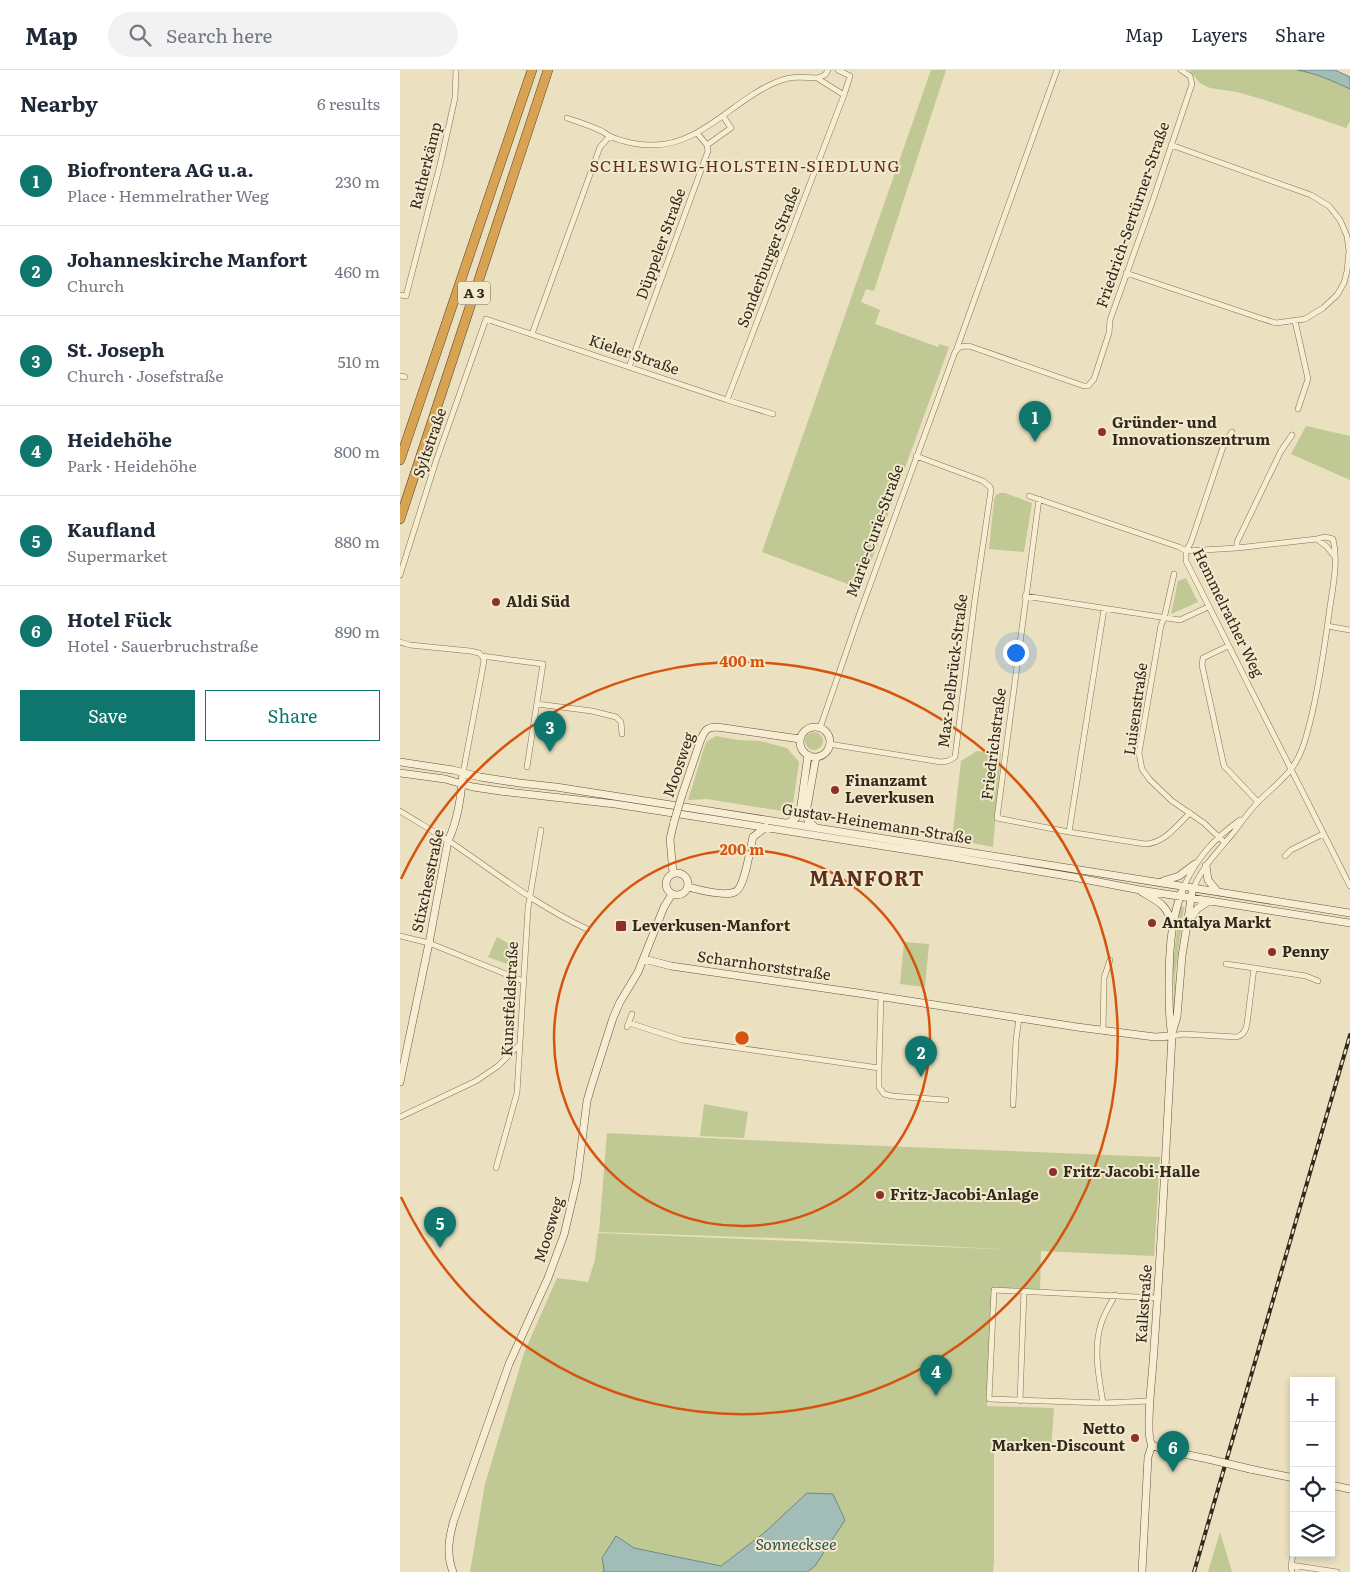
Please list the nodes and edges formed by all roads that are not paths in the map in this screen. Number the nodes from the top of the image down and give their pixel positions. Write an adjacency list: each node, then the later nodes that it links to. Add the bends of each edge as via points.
1 (456, 70): 17 (street, Ratherkämp, via 455,98 440,164)
2 (531, 70): 29 (highway, A 3)
3 (549, 70): 32 (highway, A 3)
4 (828, 70): 8 (street)
5 (838, 70): 9 (street, Sonderburger Straße, via 850,76)
6 (1057, 70): 21 (street, Marie-Curie-Straße)
7 (1182, 70): 15 (street, Friedrich-Sertürner-Straße, via 1190,76 1192,84)
8 (817, 78): 9 (street); 10 (street, via 780,80)
9 (844, 95): 23 (street, Sonderburger Straße)
10 (723, 116): 12 (street); 14 (street, via 731,128)
11 (567, 118): 13 (street)
12 (697, 133): 13 (street, via 680,141 648,146); 14 (street)
13 (610, 136): 20 (street, via 600,147)
14 (708, 145): 22 (street, Düppeler Straße)
15 (1171, 145): 16 (street, Friedrich-Sertürner-Straße); 19 (street, via 1311,195 1329,206 1340,220 1349,250 1344,283 1323,308)
16 (1126, 273): 19 (street, via 1276,323); 21 (street, Friedrich-Sertürner-Straße, via 1094,379 1088,386 969,346)
17 (403, 296)
18 (486, 319): 20 (street, Kieler Straße); 38 (street, Syltstraße)
19 (1295, 321): 24 (street, via 1308,379)
20 (532, 334): 22 (street, Kieler Straße)
21 (959, 347): 28 (street, Marie-Curie-Straße)
22 (629, 367): 23 (street, Kieler Straße)
23 (728, 400): 25 (street, Kieler Straße)
24 (1298, 409)
25 (773, 414)
26 (1232, 432): 35 (street, via 1224,444)
27 (1292, 435): 34 (street, via 1276,461)
28 (916, 456): 49 (street, Marie-Curie-Straße); 52 (street, Max-Delbrück-Straße, via 983,481 991,490 955,757 942,762)
29 (400, 460)
30 (1029, 496): 31 (street, Hemmelrather Weg)
31 (1039, 499): 35 (street, Hemmelrather Weg); 39 (street, Friedrichstraße)
32 (400, 520)
33 (1317, 540): 34 (street); 36 (street); 36 (street, via 1333,539)
34 (1237, 548): 35 (street)
35 (1186, 551): 40 (street, Hemmelrather Weg, via 1186,561)
36 (1335, 557): 43 (street)
37 (1174, 574): 42 (street, Luisenstraße)
38 (400, 575)
39 (1026, 596): 41 (street); 69 (street, Friedrichstraße, via 997,818)
40 (1208, 607): 42 (street, via 1180,620); 46 (street, Hemmelrather Weg)
41 (1104, 609): 42 (street); 69 (street)
42 (1164, 619): 62 (street, Luisenstraße, via 1139,754 1142,769 1150,780)
43 (1327, 626): 44 (street); 56 (street, via 1311,718 1298,758)
44 (1350, 630)
45 (400, 642): 47 (street, via 470,650)
46 (1228, 646): 56 (street, Hemmelrather Weg); 60 (street, via 1203,658 1202,665 1224,766)
47 (482, 656): 48 (street, via 543,664); 58 (street, via 484,660)
48 (537, 704): 50 (street, via 616,717 621,722); 55 (street)
49 (820, 728): 51 (street, via 807,729); 52 (street, via 828,736)
50 (622, 734)
51 (800, 739): 53 (street, via 801,749); 78 (street, Moosweg, bridge, via 717,726 704,731 670,839)
52 (829, 744): 53 (street, via 826,751)
53 (812, 756): 64 (street, via 800,812); 67 (street, via 806,813)
54 (400, 762): 58 (street, Gustav-Heinemann-Straße)
55 (527, 767)
56 (1290, 770): 60 (street); 70 (street, Hemmelrather Weg)
57 (400, 773): 59 (street, Gustav-Heinemann-Straße)
58 (463, 773): 59 (street, Stixchesstraße); 64 (street, Gustav-Heinemann-Straße)
59 (462, 784): 65 (street, Gustav-Heinemann-Straße); 73 (street, Stixchesstraße)
60 (1258, 802): 63 (street)
61 (400, 811): 73 (street)
62 (1190, 813): 69 (street, Friedrichstraße, via 1160,841 1153,843); 72 (street, Luisenstraße)
63 (1245, 817): 72 (street); 74 (street)
64 (788, 823): 67 (street, Gustav-Heinemann-Straße)
65 (742, 824): 66 (street, Gustav-Heinemann-Straße); 71 (street)
66 (766, 827): 71 (street); 84 (street, Gustav-Heinemann-Straße)
67 (815, 828): 79 (street, Gustav-Heinemann-Straße)
68 (541, 830): 88 (street, Kunstfeldstraße)
69 (1069, 832)
70 (1323, 834): 75 (street); 81 (street, Hemmelrather Weg)
71 (753, 837): 82 (street, via 737,892 721,894)
72 (1219, 837): 74 (street, Luisenstraße); 76 (street)
73 (448, 841): 88 (street); 97 (street, Stixchesstraße)
74 (1224, 842): 77 (street)
75 (1285, 856)
76 (1195, 864): 79 (street, via 1179,876); 80 (street)
77 (1206, 866): 83 (street); 85 (street, via 1208,880)
78 (674, 873): 82 (street, via 685,876); 86 (street, via 666,883)
79 (1161, 882): 80 (street, Gustav-Heinemann-Straße)
80 (1184, 886): 83 (street, Gustav-Heinemann-Straße); 87 (street, Kalkstraße)
81 (1350, 886)
82 (688, 887): 86 (street, via 681,894)
83 (1194, 887): 85 (street, Gustav-Heinemann-Straße); 89 (street, Kalkstraße)
84 (1140, 890): 87 (street, Gustav-Heinemann-Straße); 94 (street, via 1163,904)
85 (1217, 892): 91 (street, Gustav-Heinemann-Straße)
86 (672, 894): 98 (street, Moosweg)
87 (1180, 896): 89 (street, Gustav-Heinemann-Straße); 94 (street, Kalkstraße)
88 (529, 897): 95 (street); 102 (street, Kunstfeldstraße)
89 (1191, 898): 90 (street, Gustav-Heinemann-Straße); 92 (street, Kalkstraße)
90 (1210, 901): 92 (street, via 1197,909); 93 (street, Gustav-Heinemann-Straße)
91 (1350, 913)
92 (1187, 923): 108 (street, Kalkstraße)
93 (1350, 923)
94 (1173, 925): 108 (street, Kalkstraße, via 1169,974)
95 (587, 929)
96 (400, 936): 97 (street)
97 (429, 943): 102 (street); 111 (street, Stixchesstraße)
98 (644, 958): 104 (street, Scharnhorststraße, via 671,966); 128 (street, Moosweg, via 613,1018 592,1084 575,1189 561,1246 509,1364 451,1529 448,1550)
99 (1110, 960): 107 (street, via 1104,978)
100 (1226, 964): 101 (street)
101 (1254, 968): 103 (street, via 1306,976); 108 (street, via 1246,1029 1240,1036)
102 (523, 981): 109 (street, Kunstfeldstraße)
103 (1318, 982)
104 (880, 996): 106 (street, Scharnhorststraße); 110 (street)
105 (632, 1014): 110 (street, via 628,1025 682,1040)
106 (1019, 1018): 107 (street, Scharnhorststraße); 113 (street)
107 (1103, 1030): 108 (street, Scharnhorststraße)
108 (1172, 1036): 118 (street, Kalkstraße)
109 (519, 1045): 114 (street, via 498,1066 476,1081); 115 (street, Kunstfeldstraße, via 517,1093)
110 (879, 1068): 112 (street, via 880,1087 884,1094)
111 (400, 1082)
112 (946, 1100)
113 (1013, 1105)
114 (400, 1117)
115 (496, 1168)
116 (1024, 1291): 117 (street); 119 (street); 119 (street, via 994,1290 989,1400)
117 (1115, 1295): 118 (street); 121 (street, via 1100,1324 1097,1344)
118 (1158, 1298): 120 (street, Kalkstraße)
119 (1020, 1401): 121 (street)
120 (1150, 1401): 121 (street); 122 (street, Kalkstraße, via 1149,1442)
121 (1103, 1403)
122 (1152, 1445): 123 (street, bridge); 129 (street, Kalkstraße, via 1148,1456)
123 (1290, 1477)
124 (1335, 1486): 125 (street)
125 (1350, 1489)
126 (1293, 1557): 127 (street)
127 (1291, 1566): 130 (street); 131 (street)
128 (453, 1572)
129 (1142, 1572)
130 (1292, 1572)
131 (1337, 1572)

